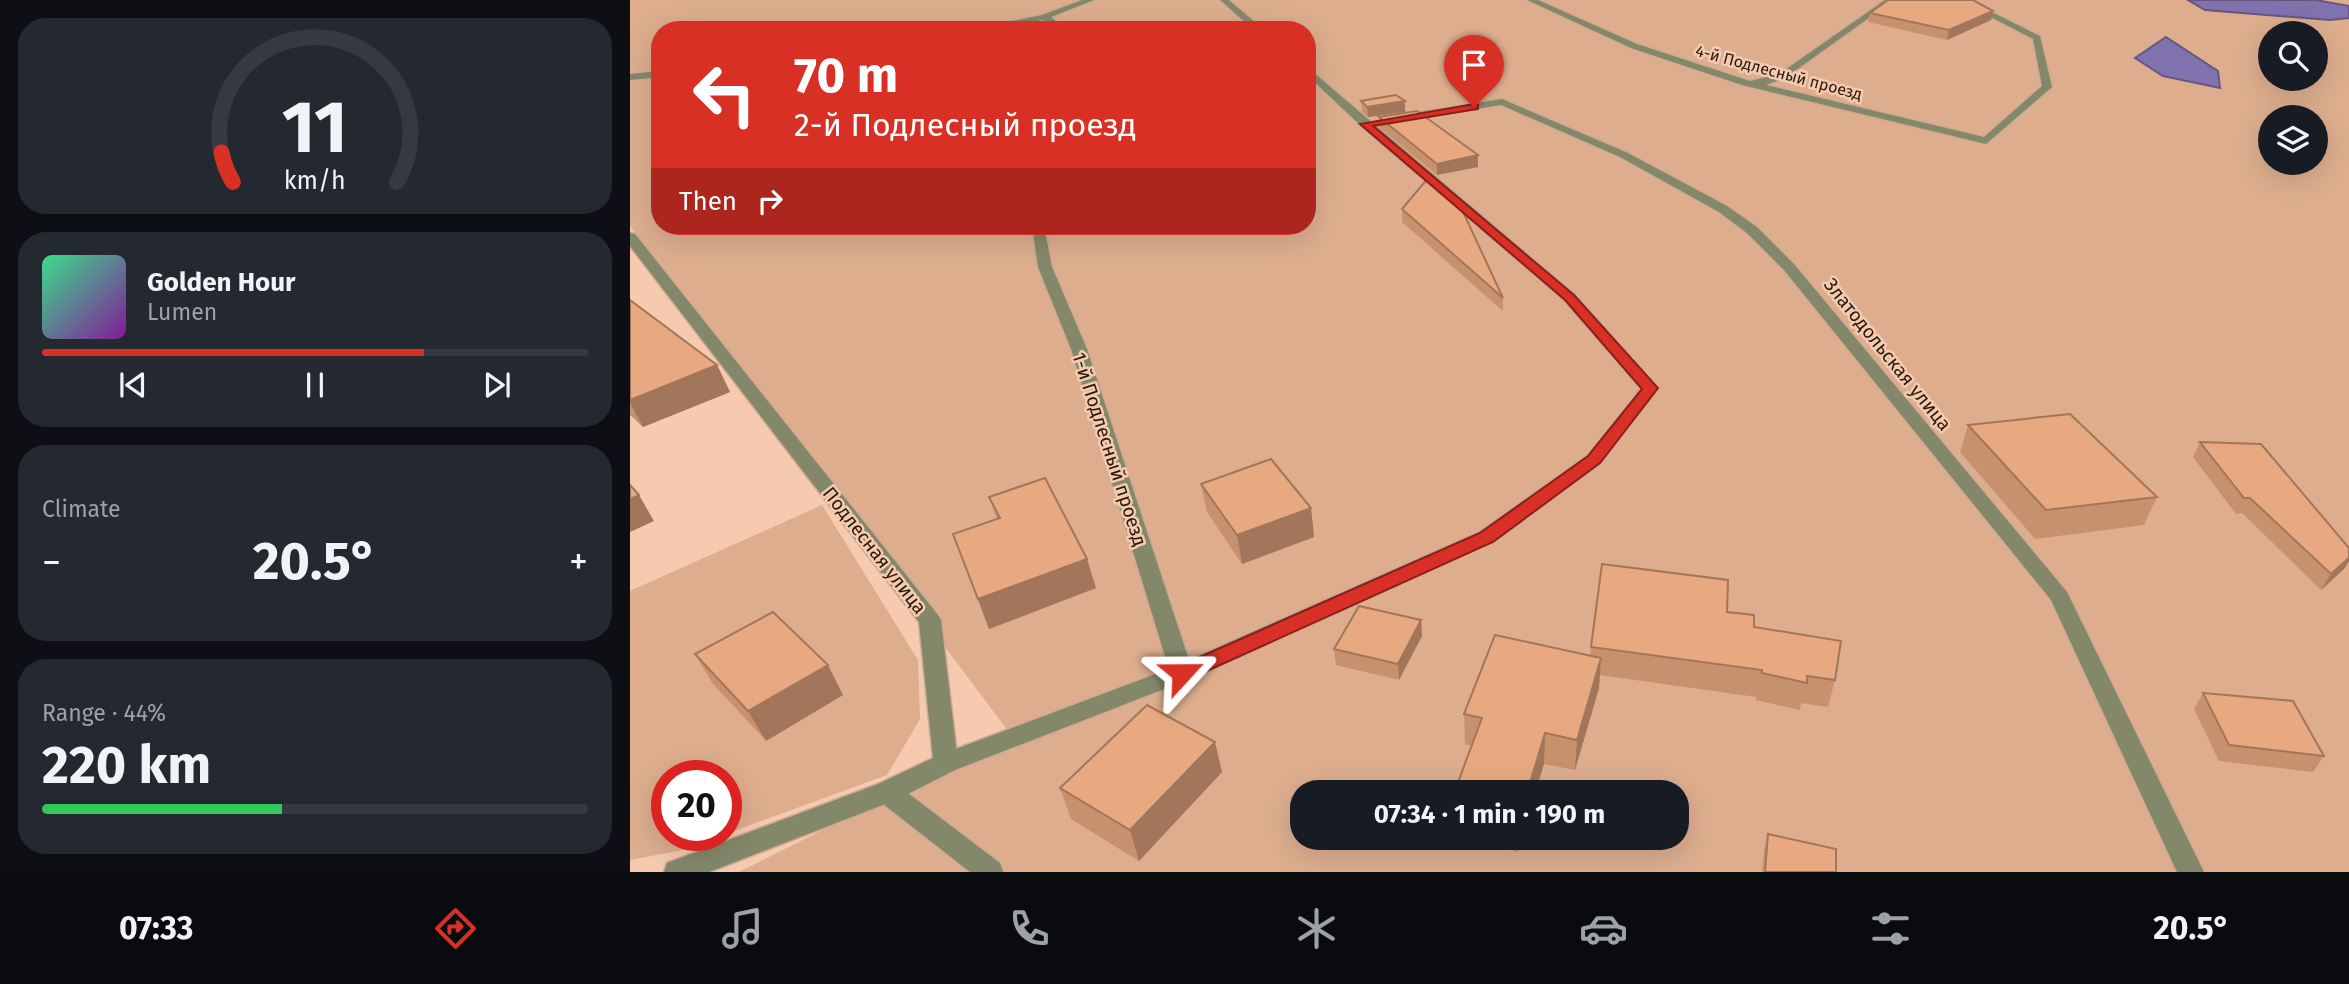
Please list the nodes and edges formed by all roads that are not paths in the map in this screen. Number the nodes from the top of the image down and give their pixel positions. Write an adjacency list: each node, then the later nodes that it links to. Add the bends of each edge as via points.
1 (1090, 0): 6 (street)
2 (1224, 0): 9 (street)
3 (1531, 0): 13 (street, 4-й Подлесный проезд, via 1634,46)
4 (1890, 0): 13 (street, via 1782,76 1768,82)
5 (1962, 0): 13 (street, 4-й Подлесный проезд, via 2038,38 2046,87 1986,141)
6 (1044, 17): 7 (street); 8 (street)
7 (1022, 21)
8 (1050, 21)
9 (1249, 21)
10 (651, 75): 11 (street)
11 (630, 77)
12 (1316, 78): 14 (street)
13 (1745, 82)
14 (1365, 124): 17 (street, via 1570,298 1650,388 1594,459 1486,537); 22 (street, Златодольская улица, via 1502,102 1624,155 1752,230 1790,267 2060,597)
15 (1040, 235): 17 (street, 1-й Подлесный проезд, via 1045,267 1079,349)
16 (630, 237): 18 (street, Подлесная улица, via 930,620)
17 (1182, 673): 18 (street)
18 (946, 763): 19 (street)
19 (887, 792): 20 (street); 21 (street)
20 (677, 872)
21 (990, 872)
22 (2191, 872)

